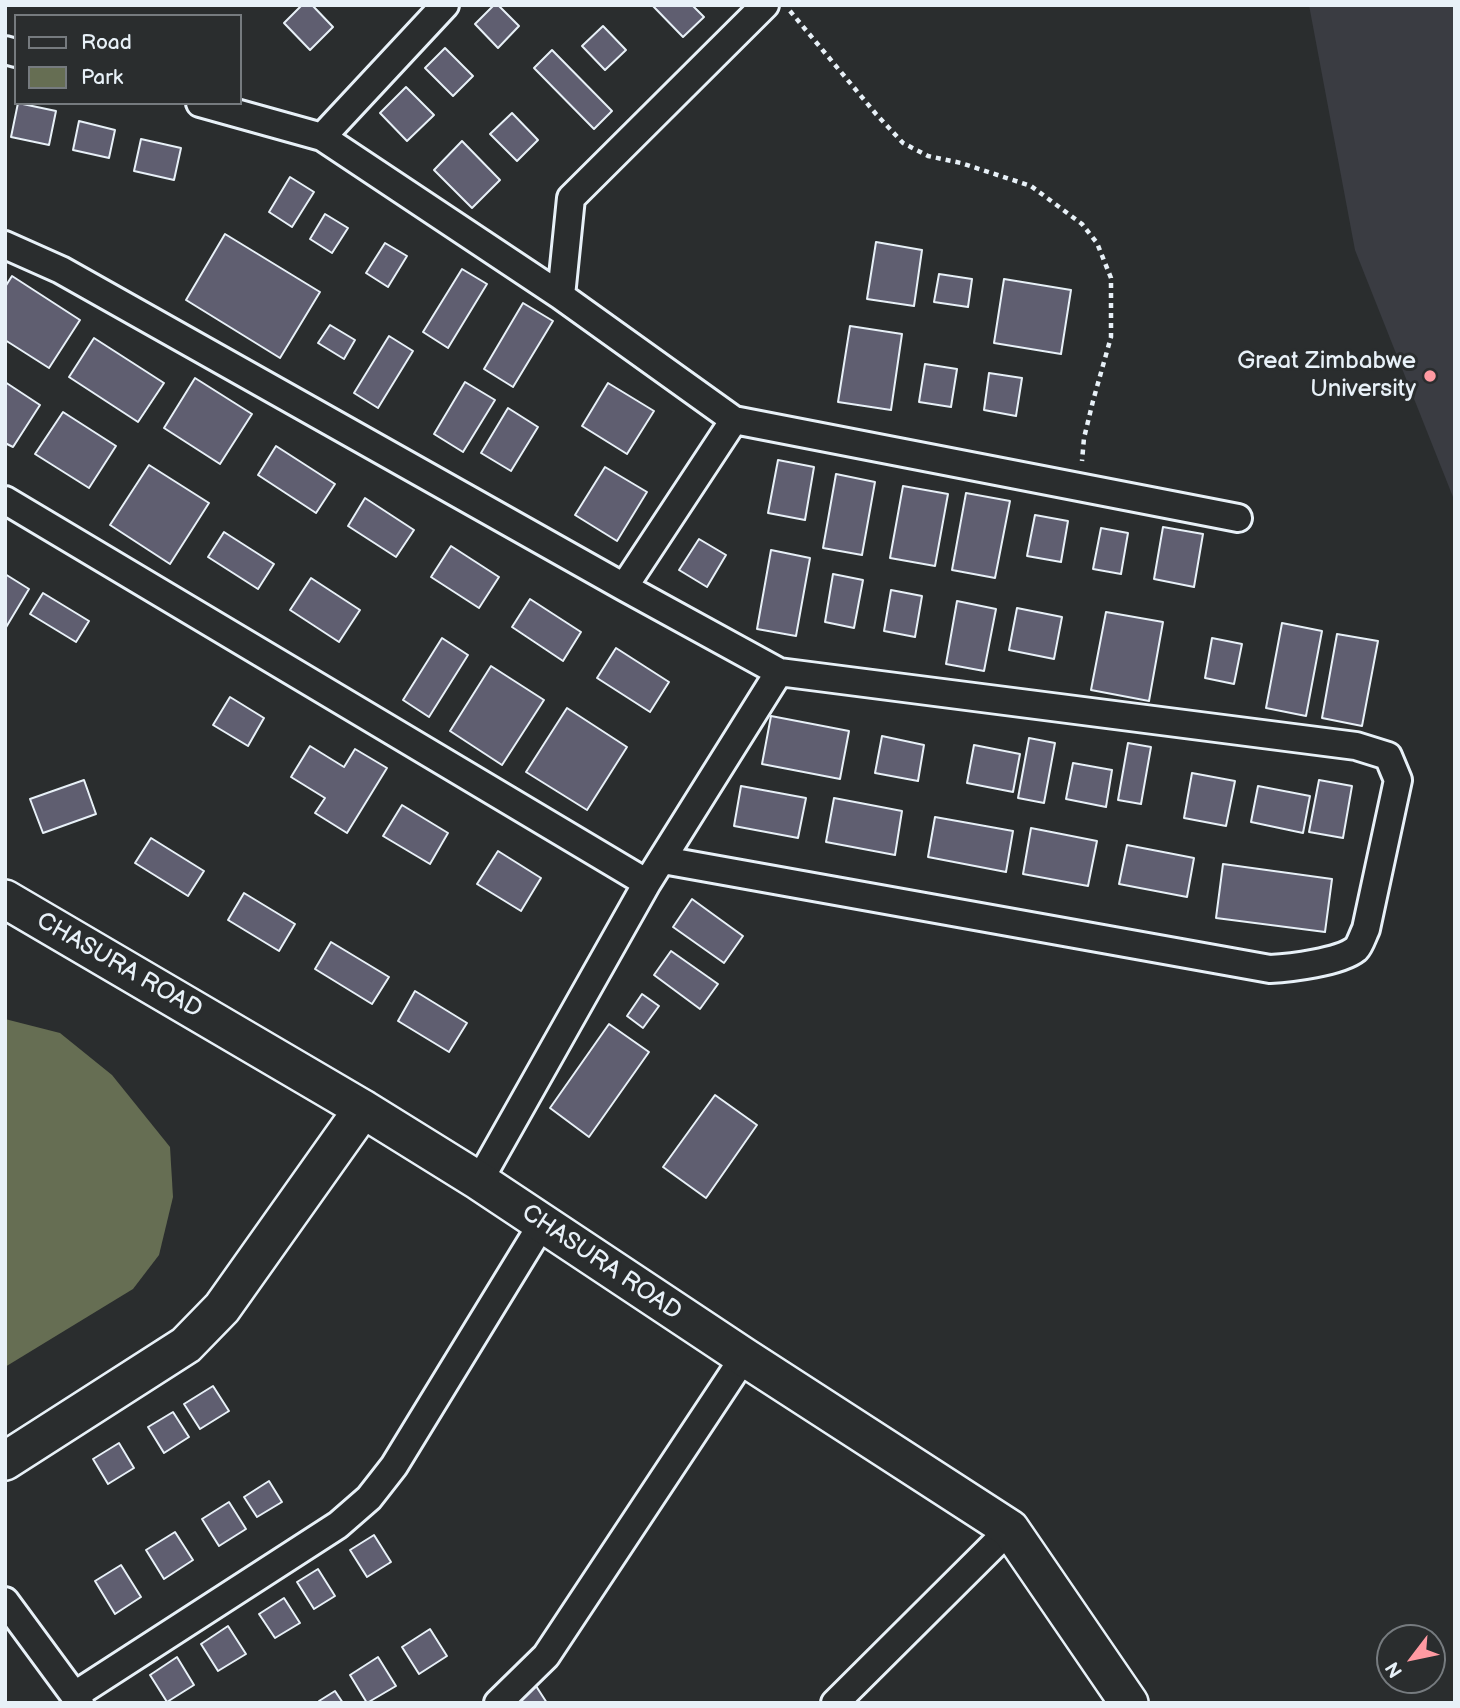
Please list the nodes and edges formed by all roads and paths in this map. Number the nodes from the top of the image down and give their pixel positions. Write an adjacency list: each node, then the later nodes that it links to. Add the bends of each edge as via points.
1 (445, 5): 5 (street)
2 (765, 5): 7 (street, via 571,198)
3 (785, 5): 9 (path, via 903,143 928,156 1031,187 1082,224 1097,243 1111,278 1111,337 1084,438)
4 (207, 105): 5 (street)
5 (322, 137): 7 (street)
6 (5, 245): 12 (street, via 61,270)
7 (561, 296): 8 (street)
8 (734, 420): 9 (street); 12 (street)
9 (1079, 486): 11 (street)
10 (5, 500): 15 (street)
11 (1238, 518)
12 (624, 587): 13 (street)
13 (779, 672): 14 (street); 14 (street, via 1342,745 1388,756 1398,779 1366,929 1356,948 1335,958 1298,968 1270,969)
14 (663, 860): 15 (street)
15 (647, 883): 18 (street)
16 (5, 899): 17 (street, CHASURA ROAD)
17 (363, 1109): 18 (street, CHASURA ROAD); 21 (street, via 222,1308 186,1345)
18 (479, 1181): 19 (street, CHASURA ROAD)
19 (542, 1224): 20 (street, CHASURA ROAD); 24 (street, via 401,1455 369,1499 338,1525)
20 (744, 1357): 22 (street, CHASURA ROAD); 25 (street, via 546,1656)
21 (5, 1461)
22 (1010, 1529): 26 (street); 27 (street, CHASURA ROAD)
23 (5, 1601): 24 (street)
24 (77, 1699)
25 (498, 1703)
26 (835, 1703)
27 (1129, 1703)

